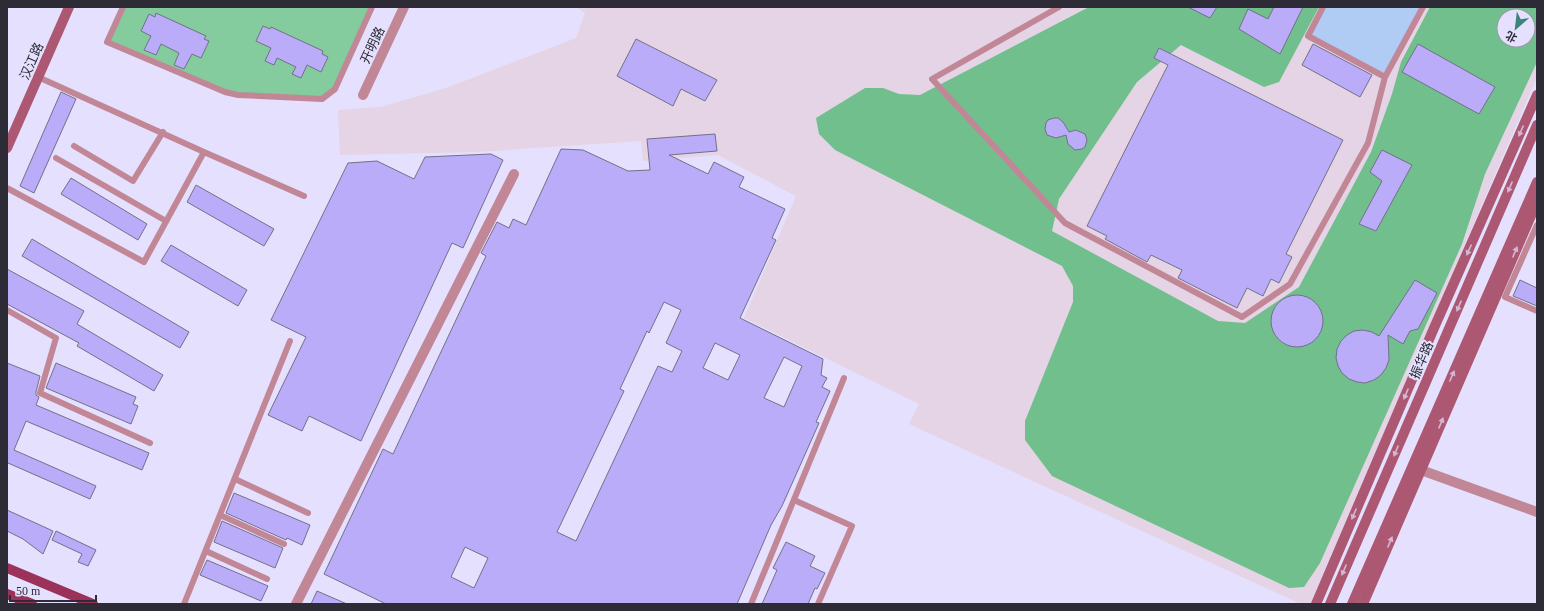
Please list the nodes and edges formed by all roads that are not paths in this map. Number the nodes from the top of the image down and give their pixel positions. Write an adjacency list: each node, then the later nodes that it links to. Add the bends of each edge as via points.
1 (69, 7): 8 (main road, 汉江路)
2 (123, 7): 3 (lane, via 107,42 225,92 238,95 322,99 335,90)
3 (372, 7)
4 (404, 7): 10 (street, 开明路)
5 (1059, 7): 9 (lane, via 932,79 1065,223 1242,317 1290,284 1368,143)
6 (1323, 7): 9 (lane, via 1308,36)
7 (1423, 7): 9 (lane)
8 (38, 77): 13 (lane); 15 (main road, 汉江路)
9 (1386, 77)
10 (363, 95)
11 (1537, 95): 48 (main road, one-way to 48)
12 (1537, 125): 49 (main road, 振华路, one-way to 49)
13 (163, 132): 14 (lane, via 133,180); 16 (lane)
14 (74, 146)
15 (7, 148)
16 (204, 152): 21 (lane); 23 (lane)
17 (56, 158): 23 (lane)
18 (514, 174): 45 (street)
19 (1537, 182): 50 (main road, one-way to 19)
20 (7, 188): 23 (lane, via 144,262)
21 (304, 196)
22 (1536, 208): 30 (main road, one-way to 22)
23 (166, 221)
24 (1537, 225): 26 (lane, via 1505,297)
25 (7, 310): 29 (lane, via 56,338 40,393)
26 (1537, 311)
27 (290, 341): 31 (lane)
28 (844, 378): 32 (lane)
29 (150, 443)
30 (1421, 470): 33 (street); 51 (main road, one-way to 30)
31 (235, 479): 34 (lane); 35 (lane)
32 (794, 500): 46 (lane); 47 (lane, via 852,526)
33 (1537, 512)
34 (308, 513)
35 (220, 516): 36 (lane); 37 (lane)
36 (284, 544)
37 (206, 551): 39 (lane); 44 (lane)
38 (7, 568): 43 (main road)
39 (267, 579)
40 (7, 594): 41 (main road)
41 (19, 602): 42 (main road)
42 (32, 604)
43 (93, 604)
44 (184, 604)
45 (296, 604)
46 (751, 604)
47 (818, 604)
48 (1316, 604)
49 (1330, 604)
50 (1352, 604)
51 (1363, 604)

